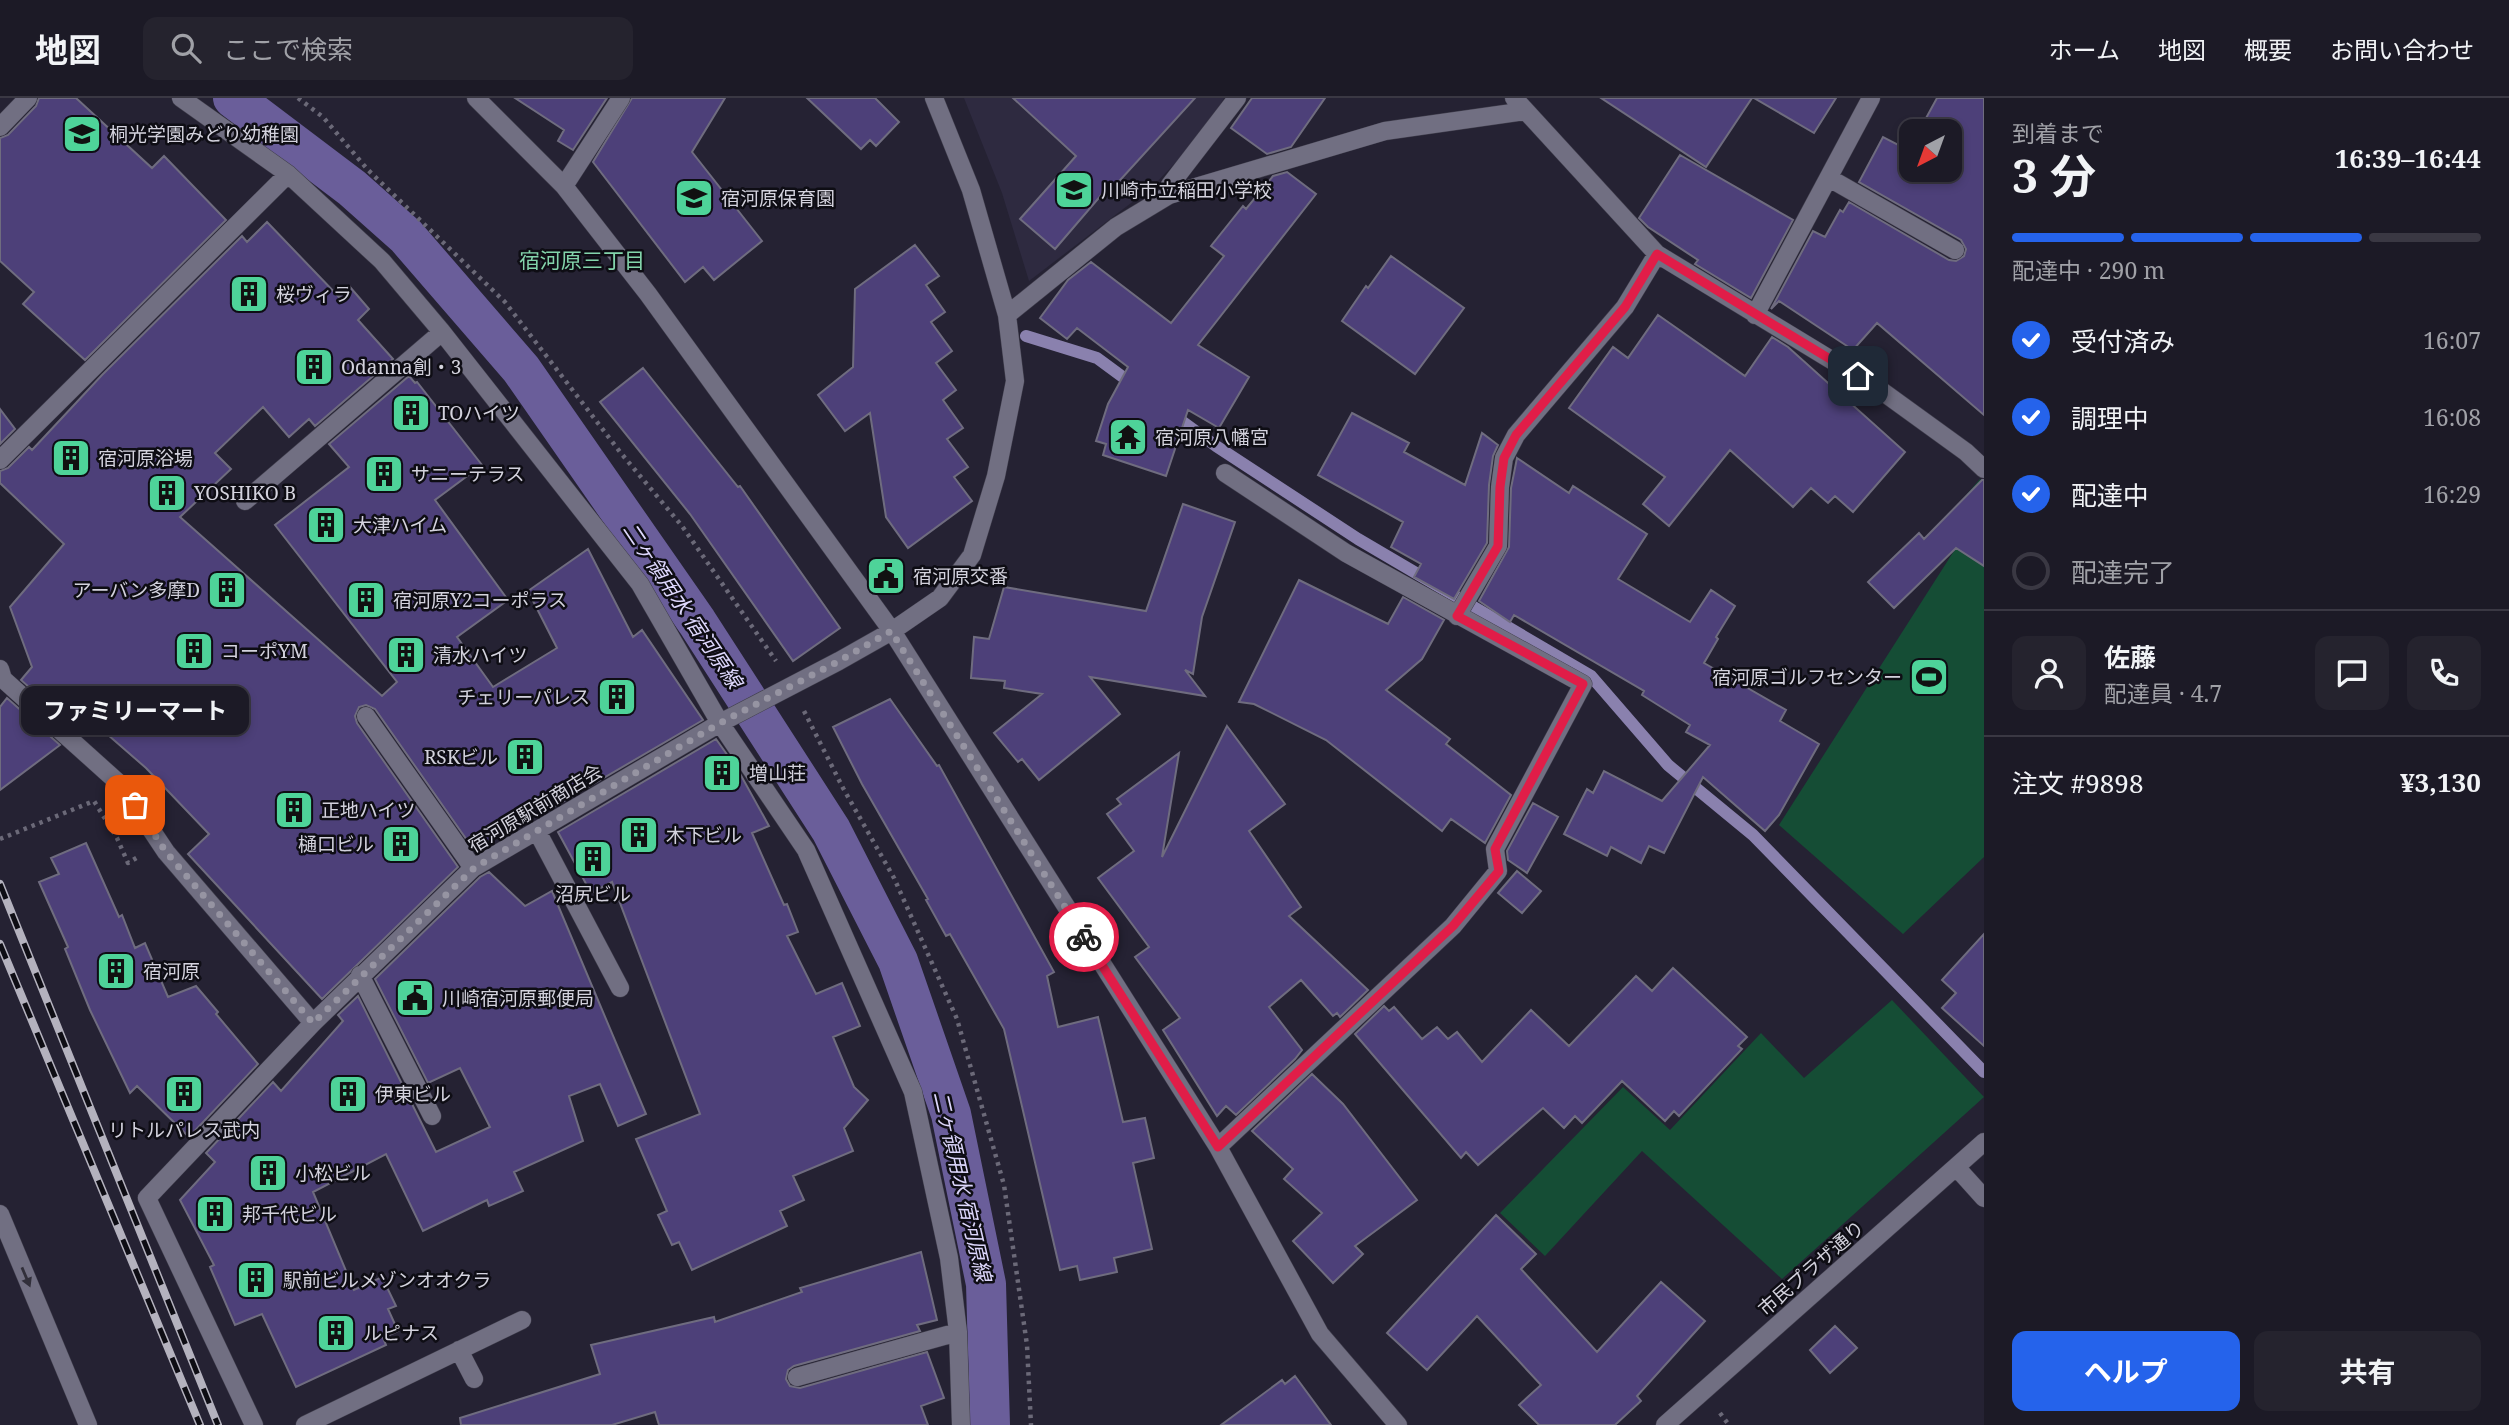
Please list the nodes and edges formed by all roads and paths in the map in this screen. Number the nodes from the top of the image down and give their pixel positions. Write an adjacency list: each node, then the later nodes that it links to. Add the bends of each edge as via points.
1 (28, 98): 10 (street)
2 (181, 98): 11 (street)
3 (298, 98): 27 (path, via 323,117 368,170 505,302 682,526)
4 (476, 98): 13 (street)
5 (621, 98): 13 (street)
6 (934, 98): 17 (street, 宿河原駅前商店会, via 971,190)
7 (1237, 98): 14 (street, via 1170,185)
8 (1871, 98): 12 (street)
9 (1520, 104): 14 (street, via 1385,131); 16 (street)
10 (0, 127)
11 (288, 174): 19 (street, via 382,261); 20 (street)
12 (1829, 178): 15 (street); 18 (street)
13 (565, 187): 25 (street)
14 (1169, 195): 17 (street, via 1116,227)
15 (1955, 250)
16 (1657, 254): 18 (street); 24 (street, via 1625,307 1516,435 1504,458 1498,546)
17 (1007, 315): 25 (street, 宿河原駅前商店会, via 1015,381 996,476 971,555 940,598)
18 (1755, 315): 21 (street, via 1879,389)
19 (442, 332): 23 (street); 29 (street, via 640,584)
20 (0, 460)
21 (1984, 469)
22 (1225, 473): 24 (street, via 1346,553)
23 (245, 501)
24 (1457, 616): 39 (street, via 1583,684 1495,849 1499,871 1453,926)
25 (891, 631): 27 (street, 宿河原駅前商店会); 39 (street)
26 (0, 669): 36 (street, via 3,679 122,786 166,852)
27 (791, 686): 29 (street, 宿河原駅前商店会); 53 (path, via 894,878 957,1019 1004,1185 1027,1345)
28 (366, 716): 33 (street)
29 (720, 723): 30 (street, 宿河原駅前商店会); 44 (street, via 806,850 913,1091 949,1258)
30 (537, 831): 33 (street, 宿河原駅前商店会); 35 (street)
31 (117, 838): 32 (path, via 94,801)
32 (0, 839)
33 (474, 868): 34 (street, 宿河原駅前商店会)
34 (360, 975): 36 (street, 宿河原駅前商店会); 37 (street)
35 (620, 988)
36 (313, 1023): 50 (street, 宿河原駅前商店会, via 147,1198)
37 (432, 1116)
38 (1984, 1142): 40 (street, 市民プラザ通り)
39 (1218, 1147): 54 (street, via 1320,1334)
40 (1957, 1168): 41 (street); 55 (street, 市民プラザ通り)
41 (1984, 1198)
42 (0, 1214): 49 (street, one-way to 49)
43 (522, 1320): 45 (street)
44 (958, 1332): 46 (street); 52 (street)
45 (459, 1350): 47 (street); 51 (street)
46 (797, 1377)
47 (474, 1379)
48 (1720, 1413): 56 (path)
49 (88, 1425)
50 (254, 1425)
51 (305, 1425)
52 (961, 1425)
53 (1031, 1425)
54 (1398, 1425)
55 (1665, 1425)
56 (1729, 1425)

